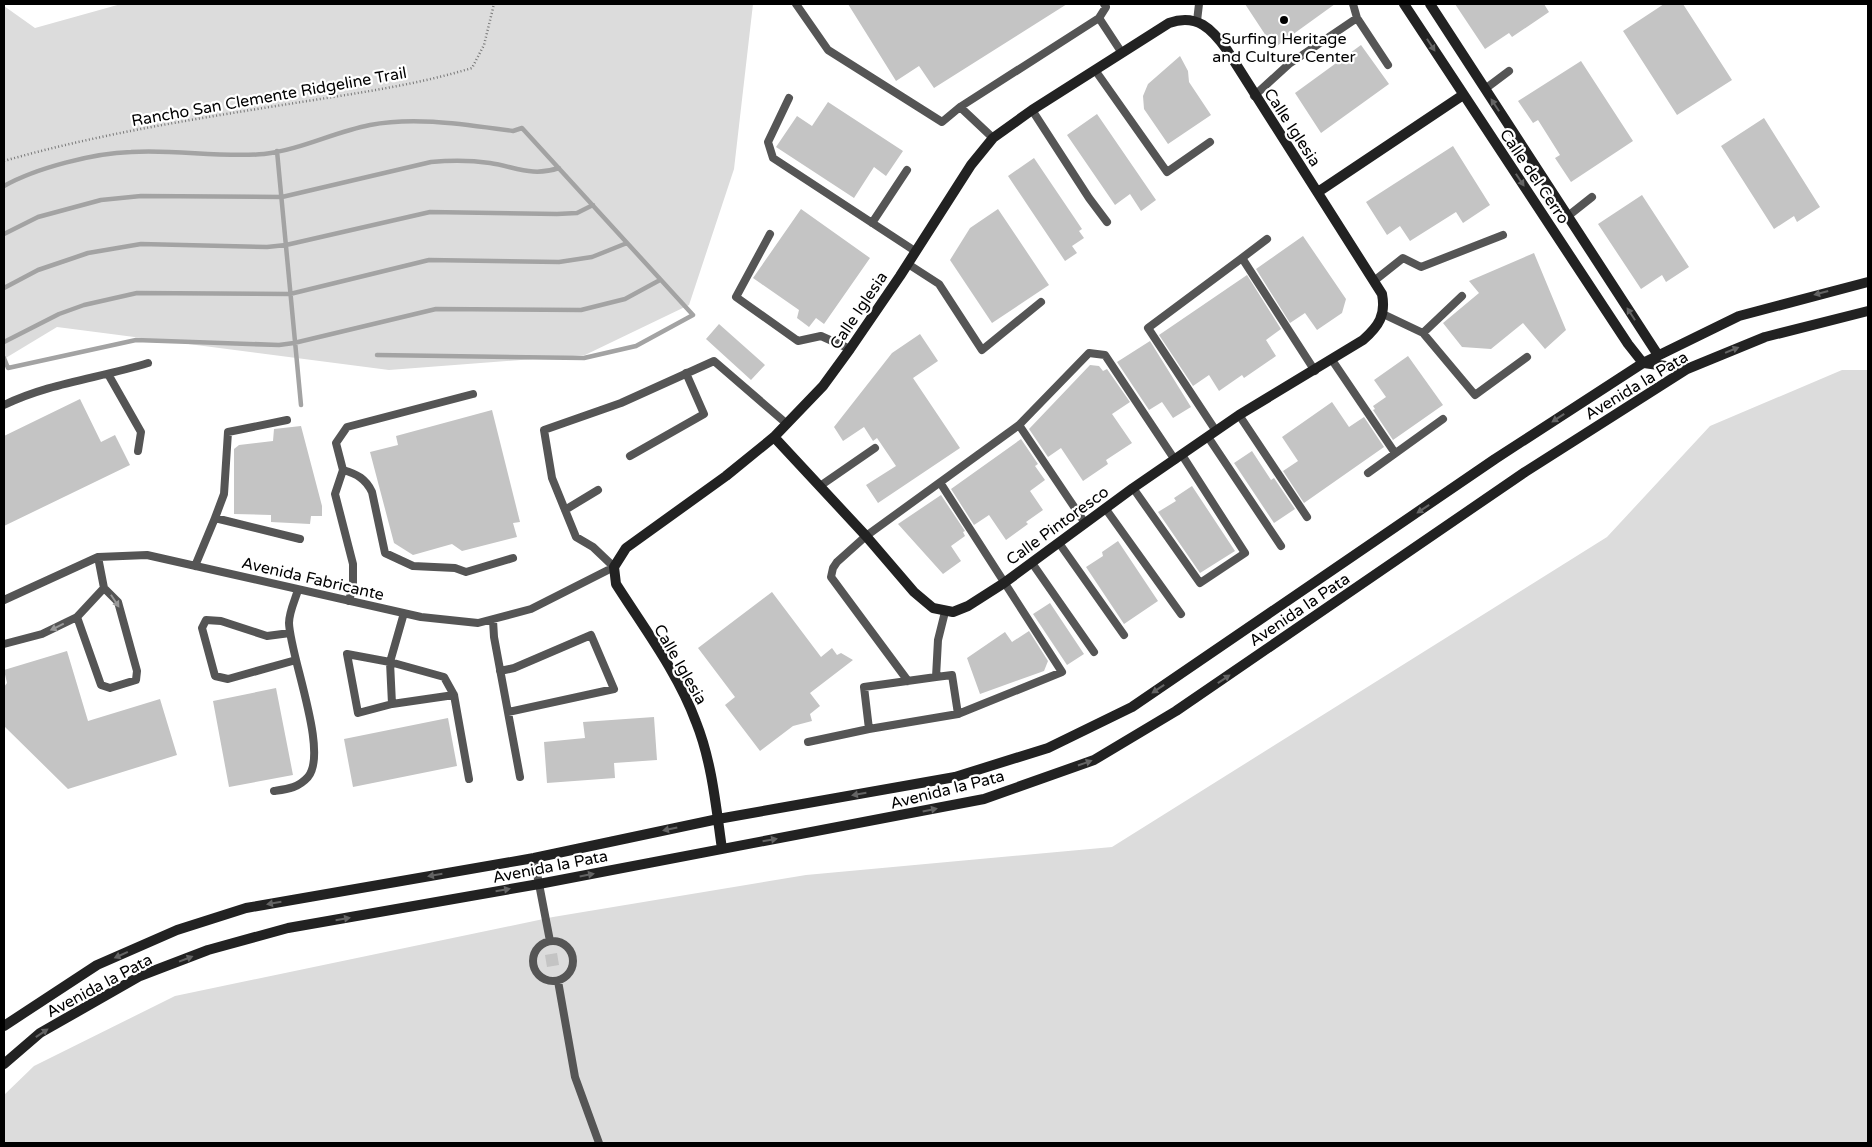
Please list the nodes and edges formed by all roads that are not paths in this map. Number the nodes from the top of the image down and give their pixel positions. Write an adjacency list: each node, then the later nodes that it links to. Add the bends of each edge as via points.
1 (796, 4): 18 (lane, via 828,50 942,122)
2 (1104, 4): 7 (lane, via 1106,7)
3 (1199, 4): 9 (lane)
4 (1353, 4): 8 (lane)
5 (1404, 4): 15 (main road, Calle del Cerro, one-way to 15)
6 (1430, 4): 14 (main road, Calle del Cerro)
7 (1099, 18): 10 (lane); 18 (lane)
8 (1357, 18): 11 (lane); 16 (lane, via 1289,64)
9 (1197, 21): 10 (main road, Calle Iglesia, via 1169,23); 16 (main road, Calle Iglesia, via 1212,30)
10 (1122, 53): 12 (main road, Calle Iglesia)
11 (1388, 65)
12 (1095, 70): 19 (main road, Calle Iglesia); 21 (lane, via 1167,172)
13 (1510, 71): 14 (lane)
14 (1485, 89): 25 (main road, Calle del Cerro, one-way to 14)
15 (1463, 95): 23 (main road, Calle Iglesia); 46 (main road, Calle del Cerro, one-way to 46)
16 (1254, 96): 23 (main road, Calle Iglesia)
17 (789, 98): 27 (lane, via 768,142 773,158)
18 (960, 107): 20 (lane)
19 (1032, 110): 20 (main road, Calle Iglesia); 26 (lane)
20 (993, 138): 31 (main road, Calle Iglesia, via 971,165)
21 (1210, 142)
22 (907, 170): 27 (lane)
23 (1318, 192): 34 (main road, Calle Iglesia)
24 (1592, 197): 25 (lane)
25 (1568, 216): 42 (main road, Calle del Cerro, one-way to 25)
26 (1107, 222)
27 (872, 224): 31 (lane)
28 (770, 234): 41 (lane, via 736,297 798,341 821,336)
29 (1503, 235): 34 (lane, via 1421,267 1403,258)
30 (1266, 240): 32 (lane)
31 (915, 251): 33 (main road, Calle Iglesia)
32 (1242, 258): 48 (lane); 58 (lane, via 1148,328)
33 (908, 264): 37 (lane, via 939,284 982,350); 41 (main road, Calle Iglesia)
34 (1374, 281): 39 (main road, Calle Iglesia, via 1382,294)
35 (1868, 282): 42 (main road, Avenida la Pata, one-way to 42, via 1739,316)
36 (1462, 296): 40 (lane)
37 (1041, 302)
38 (1868, 311): 47 (main road, Avenida la Pata, one-way to 38, via 1765,337)
39 (1383, 314): 40 (lane); 44 (main road, Calle Pintoresco, via 1375,330)
40 (1423, 333): 43 (lane, via 1475,395)
41 (850, 350): 56 (main road, Calle Iglesia)
42 (1658, 355): 46 (main road, Avenida la Pata)
43 (1527, 357)
44 (1332, 360): 48 (main road, Calle Pintoresco); 62 (lane)
45 (148, 362): 50 (lane)
46 (1643, 363): 47 (main road); 113 (main road, Avenida la Pata, one-way to 113, via 1132,707 1048,748 955,777)
47 (1686, 369): 114 (main road, Avenida la Pata, one-way to 47, via 984,799 1094,760 1176,711 1526,472)
48 (1315, 370): 53 (main road, Calle Pintoresco)
49 (686, 373): 56 (lane, via 714,361); 63 (lane, via 704,414); 72 (lane, via 621,403 544,430 552,478)
50 (108, 374): 52 (lane, via 30,392); 61 (lane, via 141,432)
51 (473, 394): 65 (lane, via 347,427 336,442)
52 (4, 405)
53 (1239, 416): 58 (main road, Calle Pintoresco); 73 (lane)
54 (1443, 419): 62 (lane)
55 (287, 420): 74 (lane, via 228,432 224,494)
56 (788, 424): 59 (main road, Calle Iglesia)
57 (1019, 425): 64 (lane, via 1089,353 1105,355); 67 (lane); 75 (lane)
58 (1212, 434): 64 (main road, Calle Pintoresco); 79 (lane)
59 (774, 437): 68 (main road); 84 (main road, Calle Iglesia, via 626,548)
60 (875, 448): 68 (lane)
61 (138, 450)
62 (1395, 453): 66 (lane)
63 (630, 456)
64 (1178, 457): 69 (main road, Calle Pintoresco); 69 (lane, via 1245,553 1200,583)
65 (343, 470): 81 (lane, via 357,474 368,484 377,510 385,553 400,562 466,572); 89 (lane, via 335,494 353,564)
66 (1368, 473)
67 (940, 484): 76 (lane); 85 (lane)
68 (820, 486): 76 (main road)
69 (1133, 488): 71 (main road, Calle Pintoresco)
70 (598, 490): 72 (lane)
71 (1105, 508): 75 (main road, Calle Pintoresco); 92 (lane)
72 (565, 510): 84 (lane, via 576,537 593,547)
73 (1307, 516)
74 (215, 518): 77 (lane); 83 (lane)
75 (1085, 523): 78 (main road, Calle Pintoresco)
76 (866, 536): 90 (main road, via 922,600); 103 (lane, via 837,562 831,577)
77 (300, 539)
78 (1059, 543): 82 (main road, Calle Pintoresco); 96 (lane)
79 (1281, 546)
80 (98, 557): 83 (lane, Avenida Fabricante, via 147,555); 86 (lane); 88 (lane, Avenida Fabricante)
81 (513, 558)
82 (1032, 562): 85 (main road, Calle Pintoresco); 98 (lane)
83 (195, 566): 87 (lane, Avenida Fabricante)
84 (614, 567): 94 (lane, Avenida Fabricante, via 531,609); 113 (main road, Calle Iglesia, via 616,584 694,716 705,752)
85 (1004, 583): 90 (main road, Calle Pintoresco, via 968,606); 107 (lane, via 1062,672)
86 (104, 588): 93 (lane); 93 (lane, one-way to 93, via 118,602 137,671 136,680 110,688 101,685)
87 (298, 590): 89 (lane, Avenida Fabricante); 95 (lane, via 289,621)
88 (4, 600)
89 (349, 601): 91 (lane, Avenida Fabricante)
90 (944, 612): 102 (lane, via 938,640)
91 (404, 613): 94 (lane, Avenida Fabricante, via 478,623); 100 (lane)
92 (1181, 614)
93 (77, 617): 97 (lane, one-way to 97, via 42,634)
94 (493, 620): 101 (lane)
95 (290, 632): 99 (lane); 99 (lane, via 267,636 221,621 206,620 202,628 215,676 228,679)
96 (1124, 635)
97 (4, 644)
98 (1094, 652)
99 (296, 660): 112 (lane, via 311,728 314,759 309,775 295,788)
100 (390, 662): 104 (lane, via 444,677); 105 (lane); 105 (lane, via 347,654 358,713)
101 (500, 671): 106 (lane); 106 (lane, via 591,635 614,689)
102 (936, 677): 103 (lane); 107 (lane, via 952,675)
103 (908, 681): 108 (lane, via 864,687)
104 (454, 695): 105 (lane); 111 (lane)
105 (392, 704)
106 (508, 712): 110 (lane)
107 (958, 714): 108 (lane)
108 (869, 729): 109 (lane)
109 (808, 742)
110 (520, 777)
111 (468, 779)
112 (274, 791)
113 (718, 819): 114 (main road, Calle Iglesia); 115 (main road, Avenida la Pata, one-way to 115)
114 (722, 849): 116 (main road, Avenida la Pata, one-way to 114)
115 (534, 858): 116 (lane); 119 (main road, Avenida la Pata, one-way to 119, via 246,908 176,930 97,965)
116 (540, 884): 117 (lane); 120 (main road, Avenida la Pata, one-way to 116, via 40,1034 140,976 208,950 288,928)
117 (550, 941): 118 (lane, via 566,945 573,956 569,974); 118 (lane, via 536,949 533,963 538,975)
118 (558, 981): 121 (lane, via 574,1077)
119 (4, 1026)
120 (4, 1064)
121 (599, 1143)

